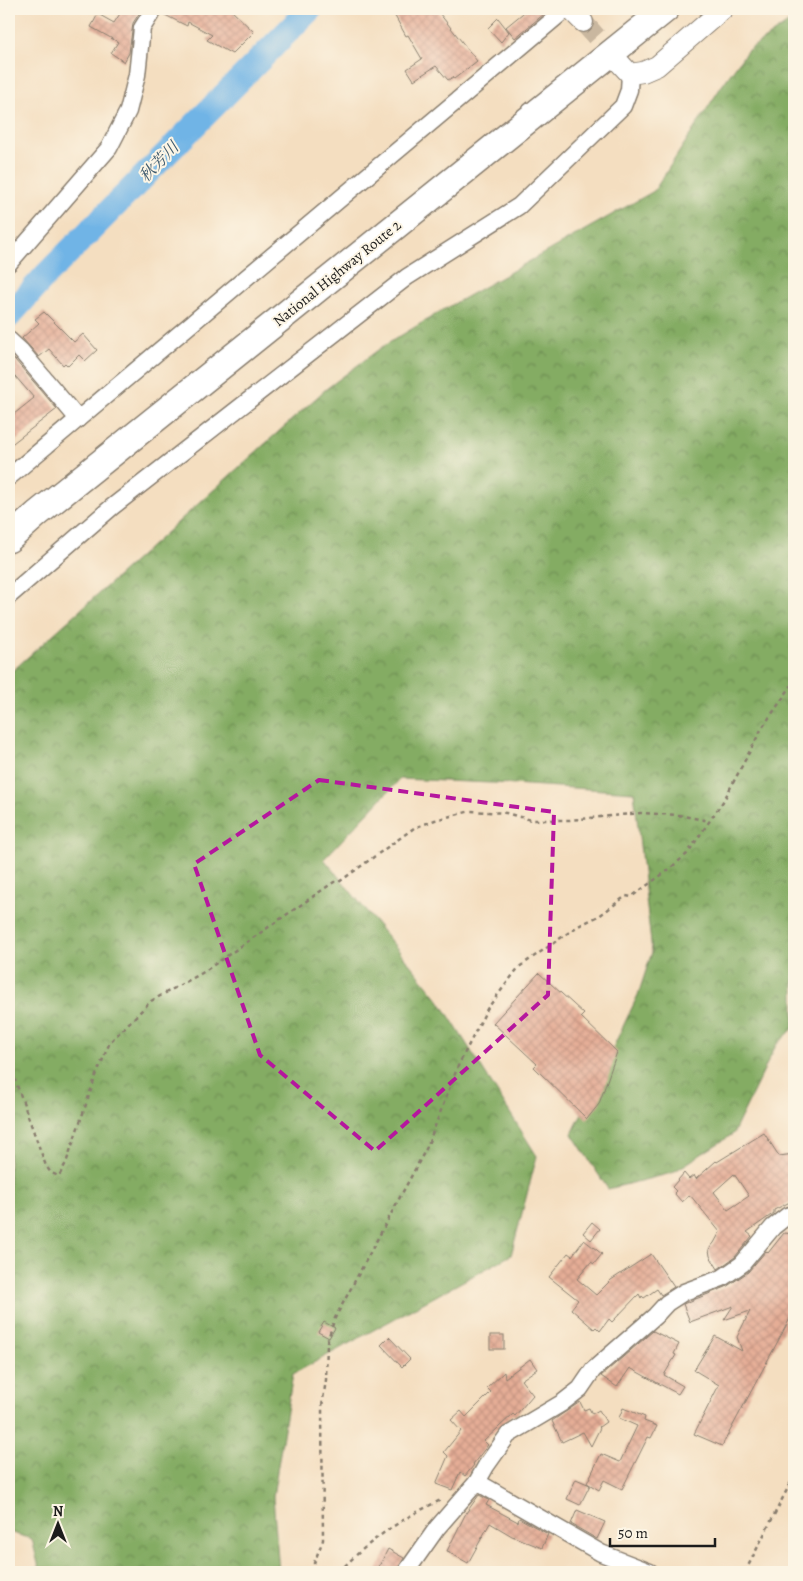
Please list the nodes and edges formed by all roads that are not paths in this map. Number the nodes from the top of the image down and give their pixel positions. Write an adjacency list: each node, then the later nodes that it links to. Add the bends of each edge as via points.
1 (154, 9): 6 (street, via 142,28 137,76 128,111 109,148)
2 (566, 9): 8 (street)
3 (666, 9): 10 (highway, National Highway Route 2)
4 (723, 9): 5 (street, via 657,66 643,72)
5 (624, 68): 11 (street, via 629,90 624,106 519,206 407,277 112,507)
6 (9, 264)
7 (15, 345): 8 (street)
8 (78, 419): 9 (street)
9 (9, 477)
10 (9, 538)
11 (9, 596)
12 (794, 1214): 13 (street, via 773,1227 742,1264 722,1278 684,1292 667,1303 593,1370 580,1389 508,1435)
13 (477, 1482): 14 (street, via 437,1528); 15 (street, via 601,1553)
14 (406, 1572)
15 (650, 1572)

